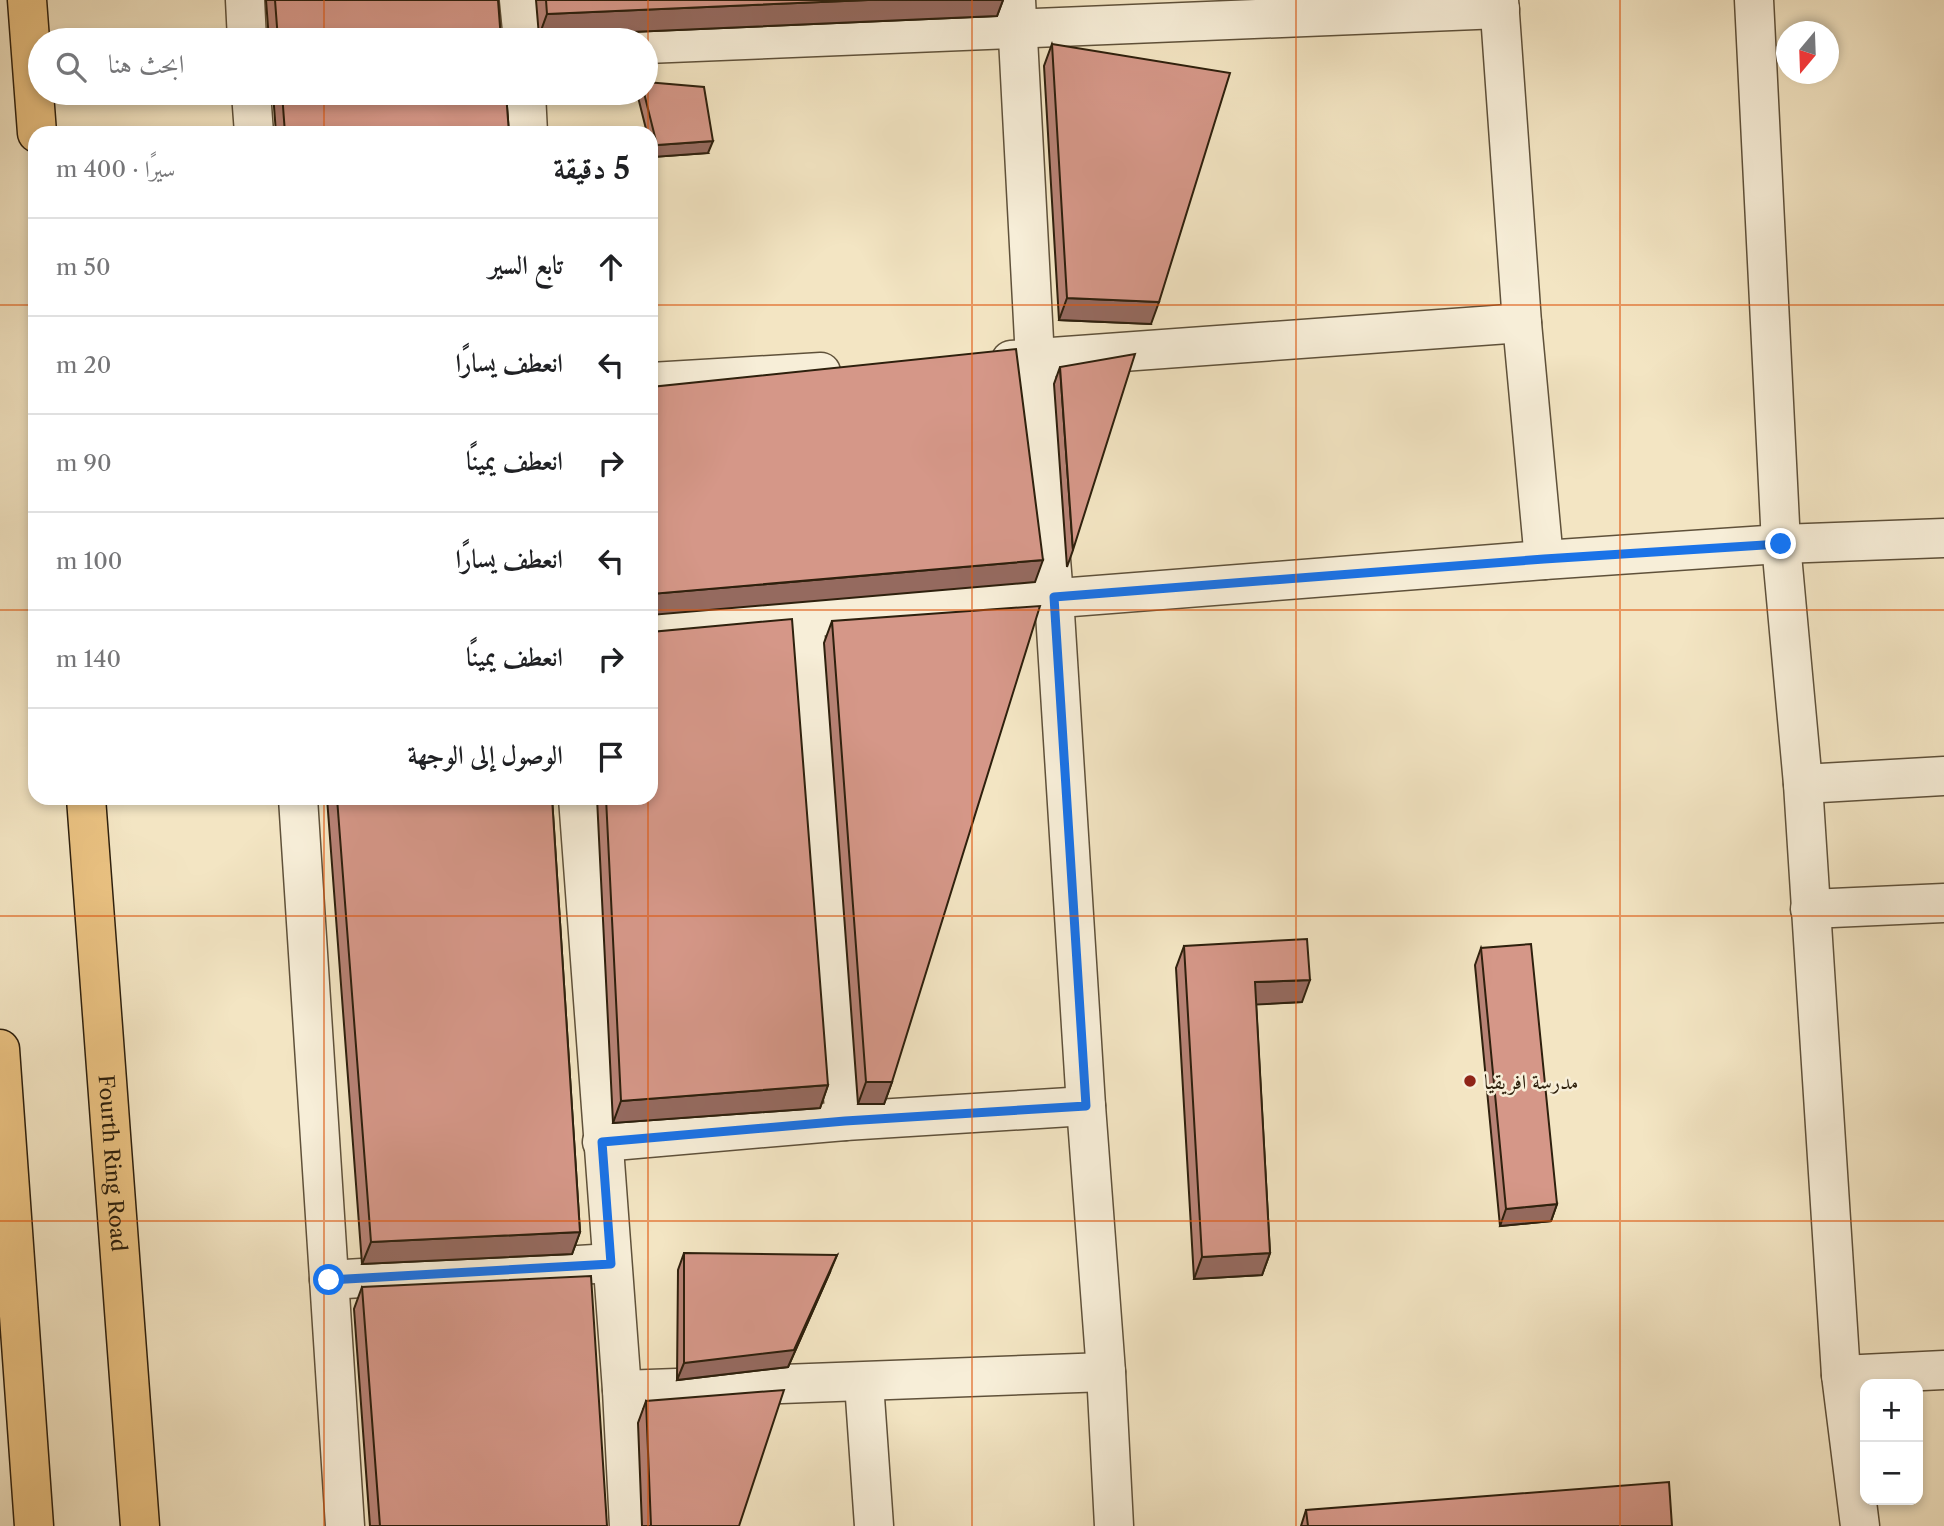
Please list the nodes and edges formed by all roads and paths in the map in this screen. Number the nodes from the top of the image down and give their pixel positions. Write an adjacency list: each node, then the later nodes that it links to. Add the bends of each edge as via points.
1 (27, 0): 7 (main road)
2 (244, 0): 8 (street)
3 (519, 0): 9 (street)
4 (1754, 0): 23 (street)
5 (1499, 5): 6 (street); 17 (street)
6 (1017, 15): 10 (street); 18 (street)
7 (29, 28)
8 (246, 28)
9 (522, 28)
10 (658, 43)
11 (35, 105): 14 (main road)
12 (252, 105): 15 (street)
13 (527, 105): 16 (street)
14 (36, 126)
15 (253, 126)
16 (528, 126)
17 (1522, 323): 18 (street); 24 (street)
18 (1035, 359): 19 (street); 25 (street)
19 (981, 362)
20 (857, 370): 21 (street)
21 (658, 382)
22 (1944, 538): 23 (street)
23 (1781, 544): 24 (street); 29 (street)
24 (1544, 559): 25 (street)
25 (1054, 597): 26 (street); 36 (street)
26 (804, 617): 27 (street); 37 (street)
27 (658, 629)
28 (1944, 776): 29 (street)
29 (1802, 784): 34 (street)
30 (87, 805): 47 (main road, Fourth Ring Road)
31 (298, 805): 40 (street)
32 (578, 805): 38 (street)
33 (1944, 903): 34 (street)
34 (1810, 909): 43 (street)
35 (0, 1049): 46 (main road)
36 (1086, 1106): 37 (street); 42 (street)
37 (845, 1121): 38 (street)
38 (602, 1142): 39 (street)
39 (611, 1264): 40 (street); 45 (street)
40 (329, 1280): 48 (street)
41 (1944, 1370): 43 (street)
42 (1105, 1373): 44 (street); 51 (street)
43 (1841, 1375): 52 (street)
44 (864, 1383): 45 (street); 50 (street)
45 (622, 1391): 49 (street)
46 (34, 1526)
47 (140, 1526)
48 (345, 1526)
49 (629, 1526)
50 (874, 1526)
51 (1114, 1526)
52 (1860, 1526)

